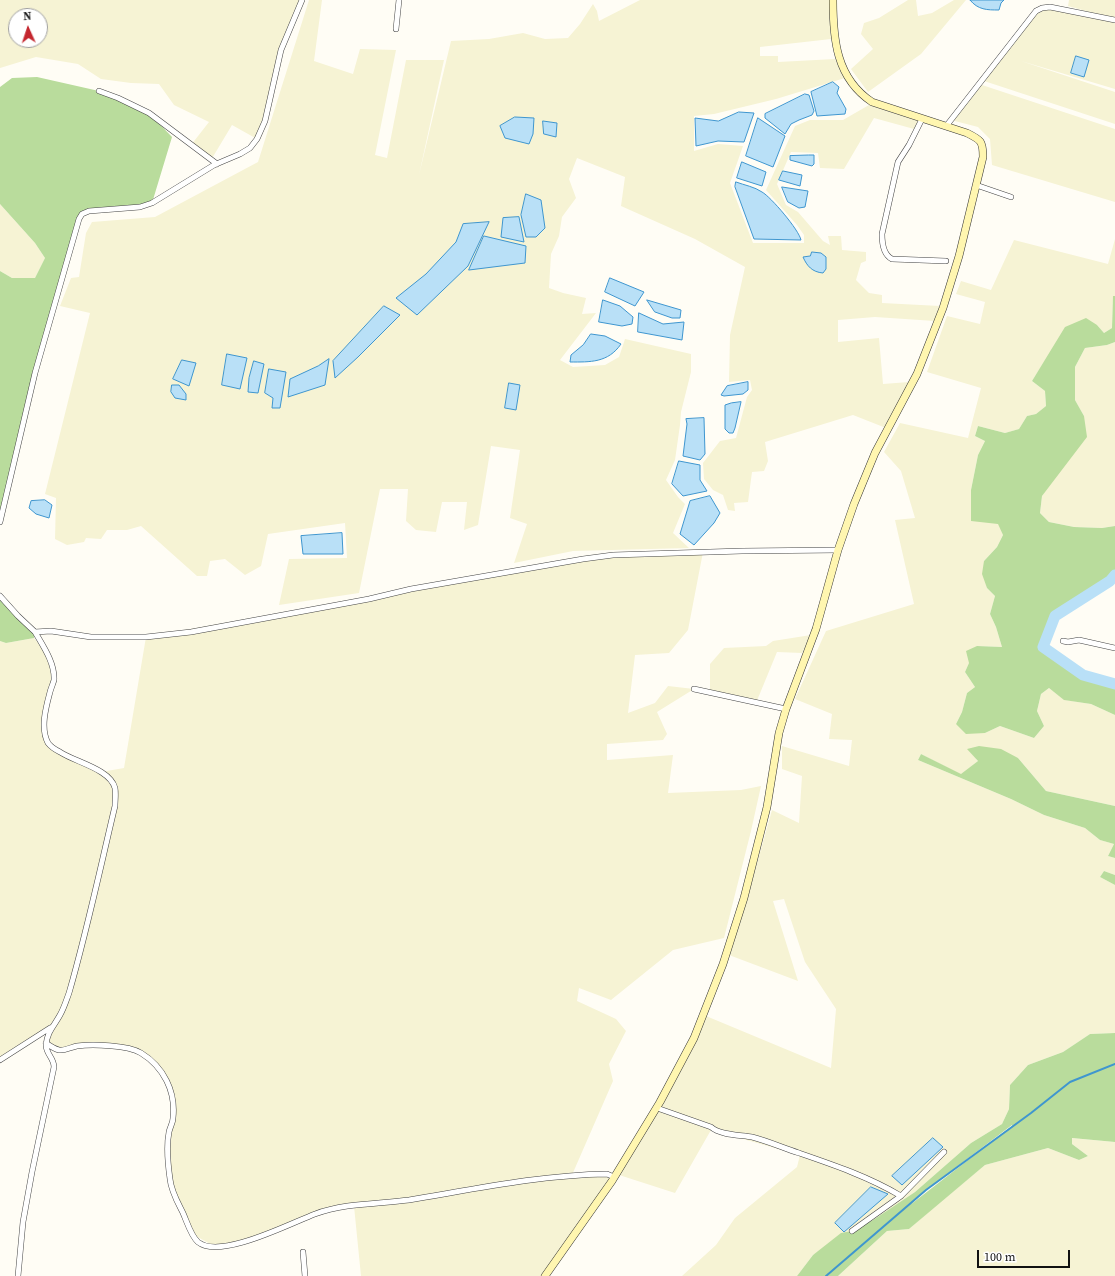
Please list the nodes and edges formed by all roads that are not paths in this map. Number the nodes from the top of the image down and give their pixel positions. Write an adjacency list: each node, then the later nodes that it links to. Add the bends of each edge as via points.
1 (302, 0): 9 (street, via 281,50 264,121 257,139 250,148)
2 (399, 0): 5 (street)
3 (833, 0): 7 (street, via 835,42 839,59 850,83 872,102)
4 (1115, 20): 8 (street, via 1050,7 1036,11)
5 (396, 29)
6 (99, 91): 9 (street, via 149,114)
7 (922, 119): 8 (street); 12 (street, via 898,162 882,244 886,255 892,259)
8 (947, 125): 10 (street, via 979,139 983,145 983,157)
9 (217, 164): 13 (street, via 147,206 89,211 82,214 35,373)
10 (976, 185): 11 (street); 14 (street, via 943,308 917,374 874,455)
11 (1011, 197)
12 (946, 261)
13 (0, 522)
14 (838, 550): 16 (street, via 613,555 418,588 191,632 146,637 91,637 51,631); 20 (street, via 816,630)
15 (0, 596): 16 (street)
16 (35, 632): 21 (street, via 52,665 54,680 44,721 45,736 49,745 109,778 115,786 116,796 82,948 66,1003)
17 (1063, 640): 18 (street, via 1079,640)
18 (1115, 648)
19 (694, 689): 20 (street)
20 (786, 709): 24 (street, via 779,733 767,808 744,898 725,957 694,1038)
21 (51, 1027): 22 (street); 23 (street)
22 (46, 1043): 26 (street, via 60,1050 83,1046 133,1048 147,1057 164,1074 171,1091 173,1108 173,1121 168,1133 170,1183 194,1236 200,1244 207,1246 236,1245 314,1214 341,1207 402,1201 554,1177 607,1174); 30 (street, via 46,1050 54,1067 23,1222)
23 (0, 1060)
24 (656, 1108): 26 (street); 27 (street, via 712,1127 715,1131 770,1142 844,1168)
25 (944, 1152): 27 (street)
26 (614, 1177): 32 (street)
27 (901, 1196): 28 (street)
28 (852, 1231)
29 (303, 1252): 31 (street)
30 (18, 1276)
31 (305, 1276)
32 (545, 1276)

